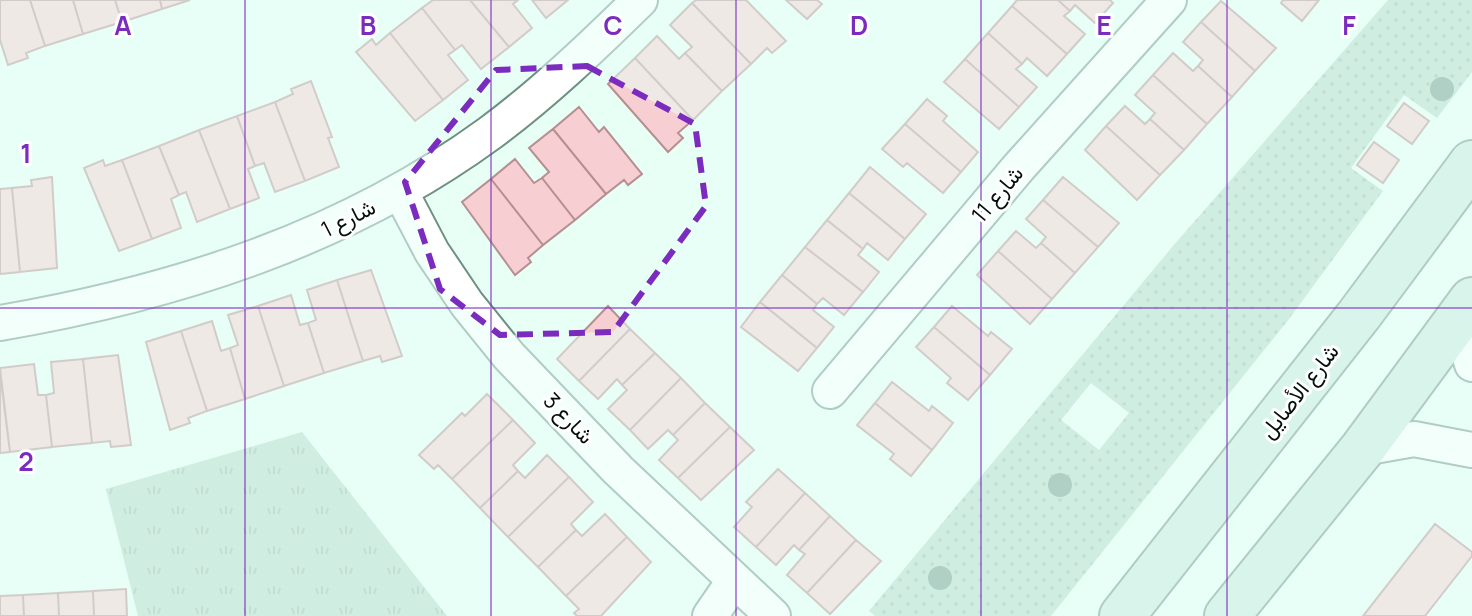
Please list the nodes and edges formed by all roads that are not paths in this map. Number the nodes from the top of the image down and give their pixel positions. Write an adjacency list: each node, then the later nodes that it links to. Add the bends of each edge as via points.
1 (640, 0): 4 (street, شارع 1, via 571,67 501,124)
2 (1169, 0): 8 (street, شارع 11)
3 (1472, 163): 14 (main road, شارع الأصايل)
4 (400, 191): 6 (street, شارع 1, via 313,235 222,271 127,298); 11 (street, شارع 3, via 458,291 509,356)
5 (1465, 310): 7 (street); 9 (main road)
6 (0, 323)
7 (1472, 364)
8 (830, 391)
9 (1363, 448): 10 (street, via 1414,439); 15 (main road)
10 (1470, 449)
11 (734, 581): 12 (street); 13 (street, شارع 3)
12 (710, 616)
13 (773, 616)
14 (1122, 616)
15 (1227, 616)

